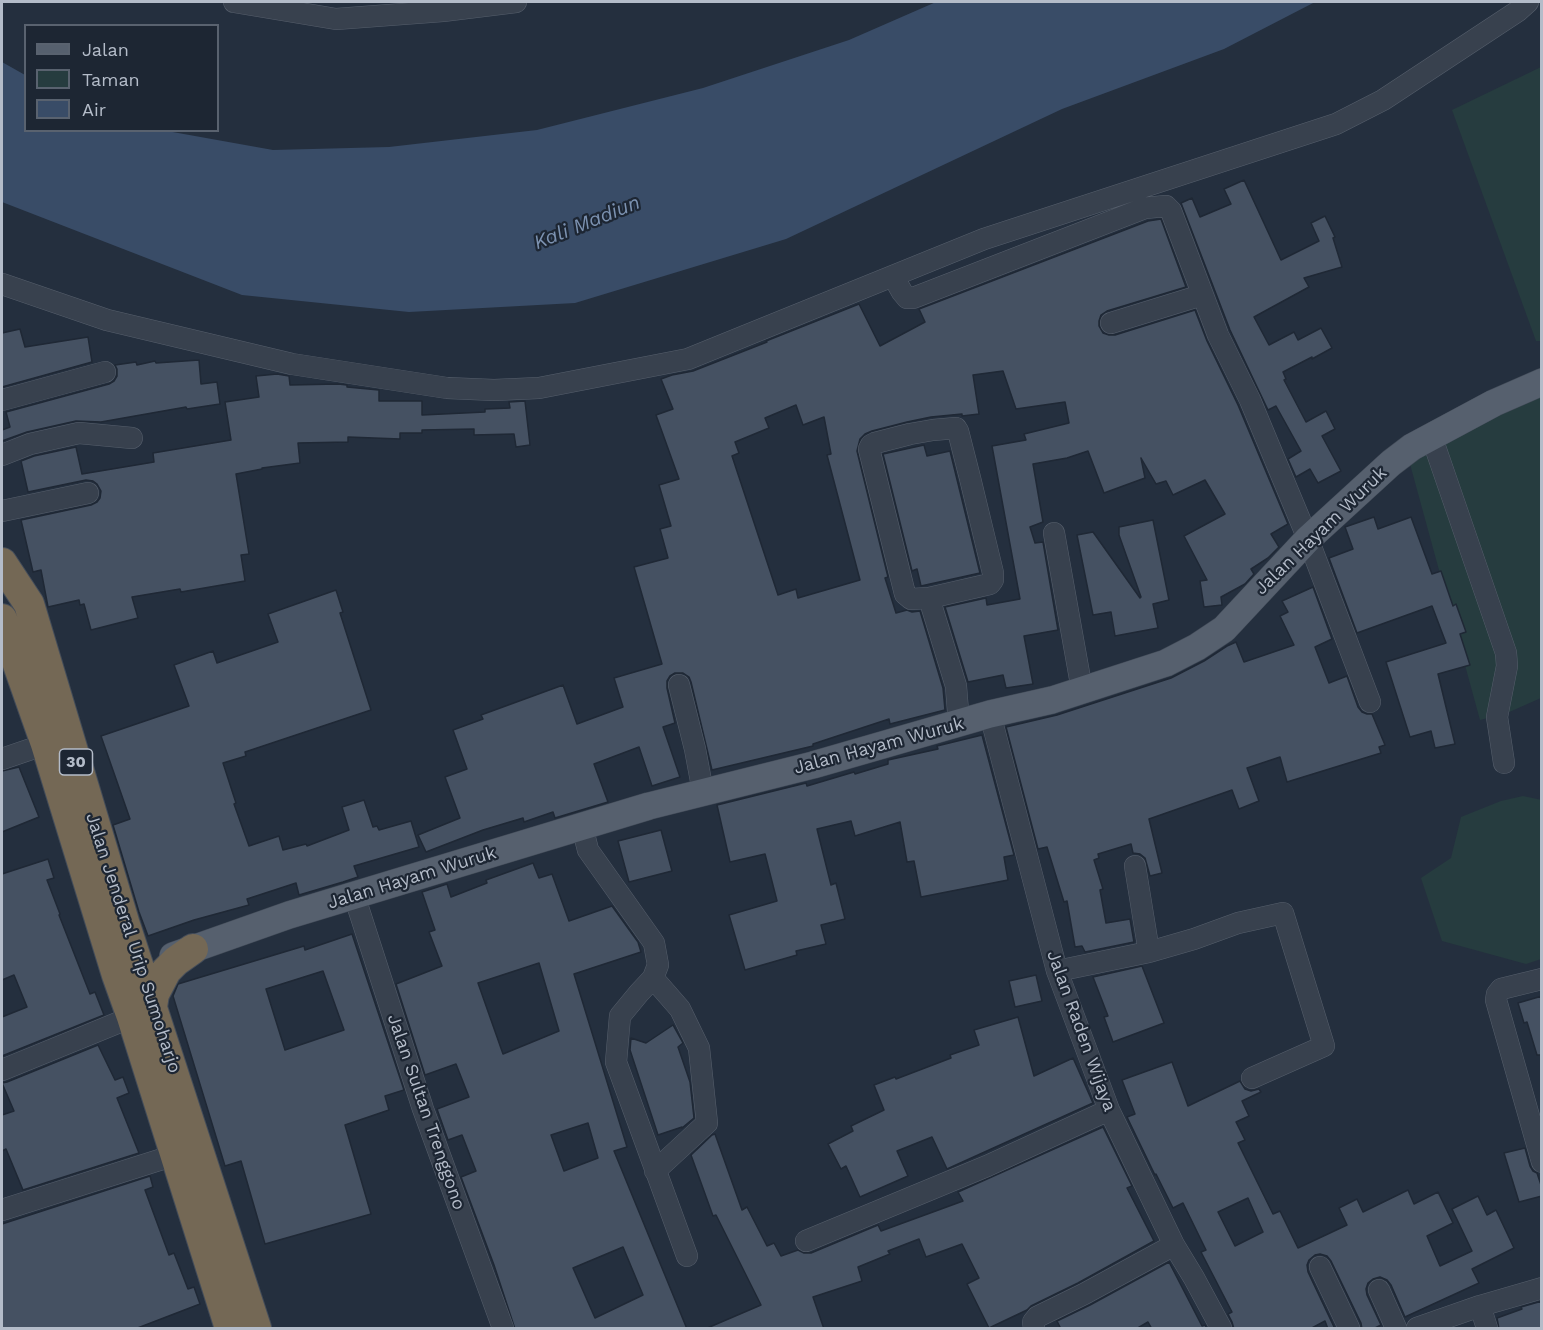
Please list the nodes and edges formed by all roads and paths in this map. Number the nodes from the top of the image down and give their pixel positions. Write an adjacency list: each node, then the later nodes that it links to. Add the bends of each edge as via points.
1 (234, 2): 2 (street, via 336,20)
2 (516, 2)
3 (1528, 2): 4 (street, via 1383,100 1336,124 984,239)
4 (893, 276): 5 (street, via 688,359 539,388 494,390 447,388 292,364 107,320); 6 (street, via 907,298 913,298 1145,208 1164,205 1171,211)
5 (2, 284)
6 (1202, 295): 7 (street); 17 (street)
7 (1111, 323)
8 (105, 372): 10 (street)
9 (1542, 382): 12 (main road, Jalan Hayam Wuruk)
10 (2, 400)
11 (132, 438): 13 (street, via 79,433)
12 (1431, 438): 17 (main road, Jalan Hayam Wuruk, via 1391,463); 28 (street, via 1506,653 1497,717)
13 (2, 455)
14 (88, 493): 15 (street)
15 (2, 511)
16 (1054, 533): 22 (street)
17 (1308, 539): 22 (main road, Jalan Hayam Wuruk, via 1224,629 1166,663); 23 (street)
18 (2, 563): 35 (highway, Jalan Jenderal Urip Sumoharjo / 30, via 29,604)
19 (929, 598): 19 (street, via 911,599 906,594 869,449 875,443 910,434 956,428 993,580 990,584); 25 (street, via 956,686)
20 (2, 619): 26 (highway, Jalan Jenderal Urip Sumoharjo / 30)
21 (679, 685): 29 (street)
22 (1082, 690): 24 (main road, Jalan Hayam Wuruk)
23 (1370, 702)
24 (990, 714): 25 (main road, Jalan Hayam Wuruk); 36 (street, Jalan Raden Wijaya)
25 (959, 724): 29 (main road, Jalan Hayam Wuruk)
26 (46, 744): 27 (street); 35 (highway, Jalan Jenderal Urip Sumoharjo / 30)
27 (2, 759)
28 (1504, 763)
29 (703, 792): 30 (main road, Jalan Hayam Wuruk)
30 (582, 826): 32 (main road, Jalan Hayam Wuruk); 37 (street, via 588,850 654,943 658,965)
31 (1135, 866): 34 (street)
32 (354, 895): 33 (main road, Jalan Hayam Wuruk); 56 (street, Jalan Sultan Trenggono, via 423,1109)
33 (193, 949): 35 (main road, Jalan Hayam Wuruk); 39 (highway, via 166,971)
34 (1149, 952): 36 (street); 41 (street, via 1238,922 1283,913 1324,1046)
35 (128, 971): 39 (highway, Jalan Jenderal Urip Sumoharjo / 30)
36 (1057, 971): 42 (street, Jalan Raden Wijaya)
37 (653, 978): 45 (street, via 620,1016 616,1062); 45 (street, via 680,1009 699,1048 707,1123)
38 (1542, 979): 44 (street, via 1501,989 1496,1000)
39 (142, 1012): 40 (street); 43 (highway, Jalan Jenderal Urip Sumoharjo / 30); 55 (highway, Jalan Jenderal Urip Sumoharjo / 30)
40 (2, 1070)
41 (1252, 1077)
42 (1109, 1110): 47 (street); 48 (street, Jalan Raden Wijaya)
43 (176, 1155): 46 (street); 54 (highway, Jalan Jenderal Urip Sumoharjo / 30)
44 (1542, 1162)
45 (655, 1170): 49 (street)
46 (2, 1210)
47 (806, 1241)
48 (1174, 1245): 57 (street, via 1037,1317); 58 (street, Jalan Raden Wijaya)
49 (687, 1256)
50 (1320, 1267): 59 (street)
51 (1542, 1288): 53 (street)
52 (1379, 1290): 60 (street)
53 (1480, 1306): 61 (street); 62 (street)
54 (230, 1329)
55 (256, 1329)
56 (503, 1329)
57 (1034, 1329)
58 (1221, 1329)
59 (1349, 1329)
60 (1396, 1329)
61 (1418, 1329)
62 (1487, 1329)

